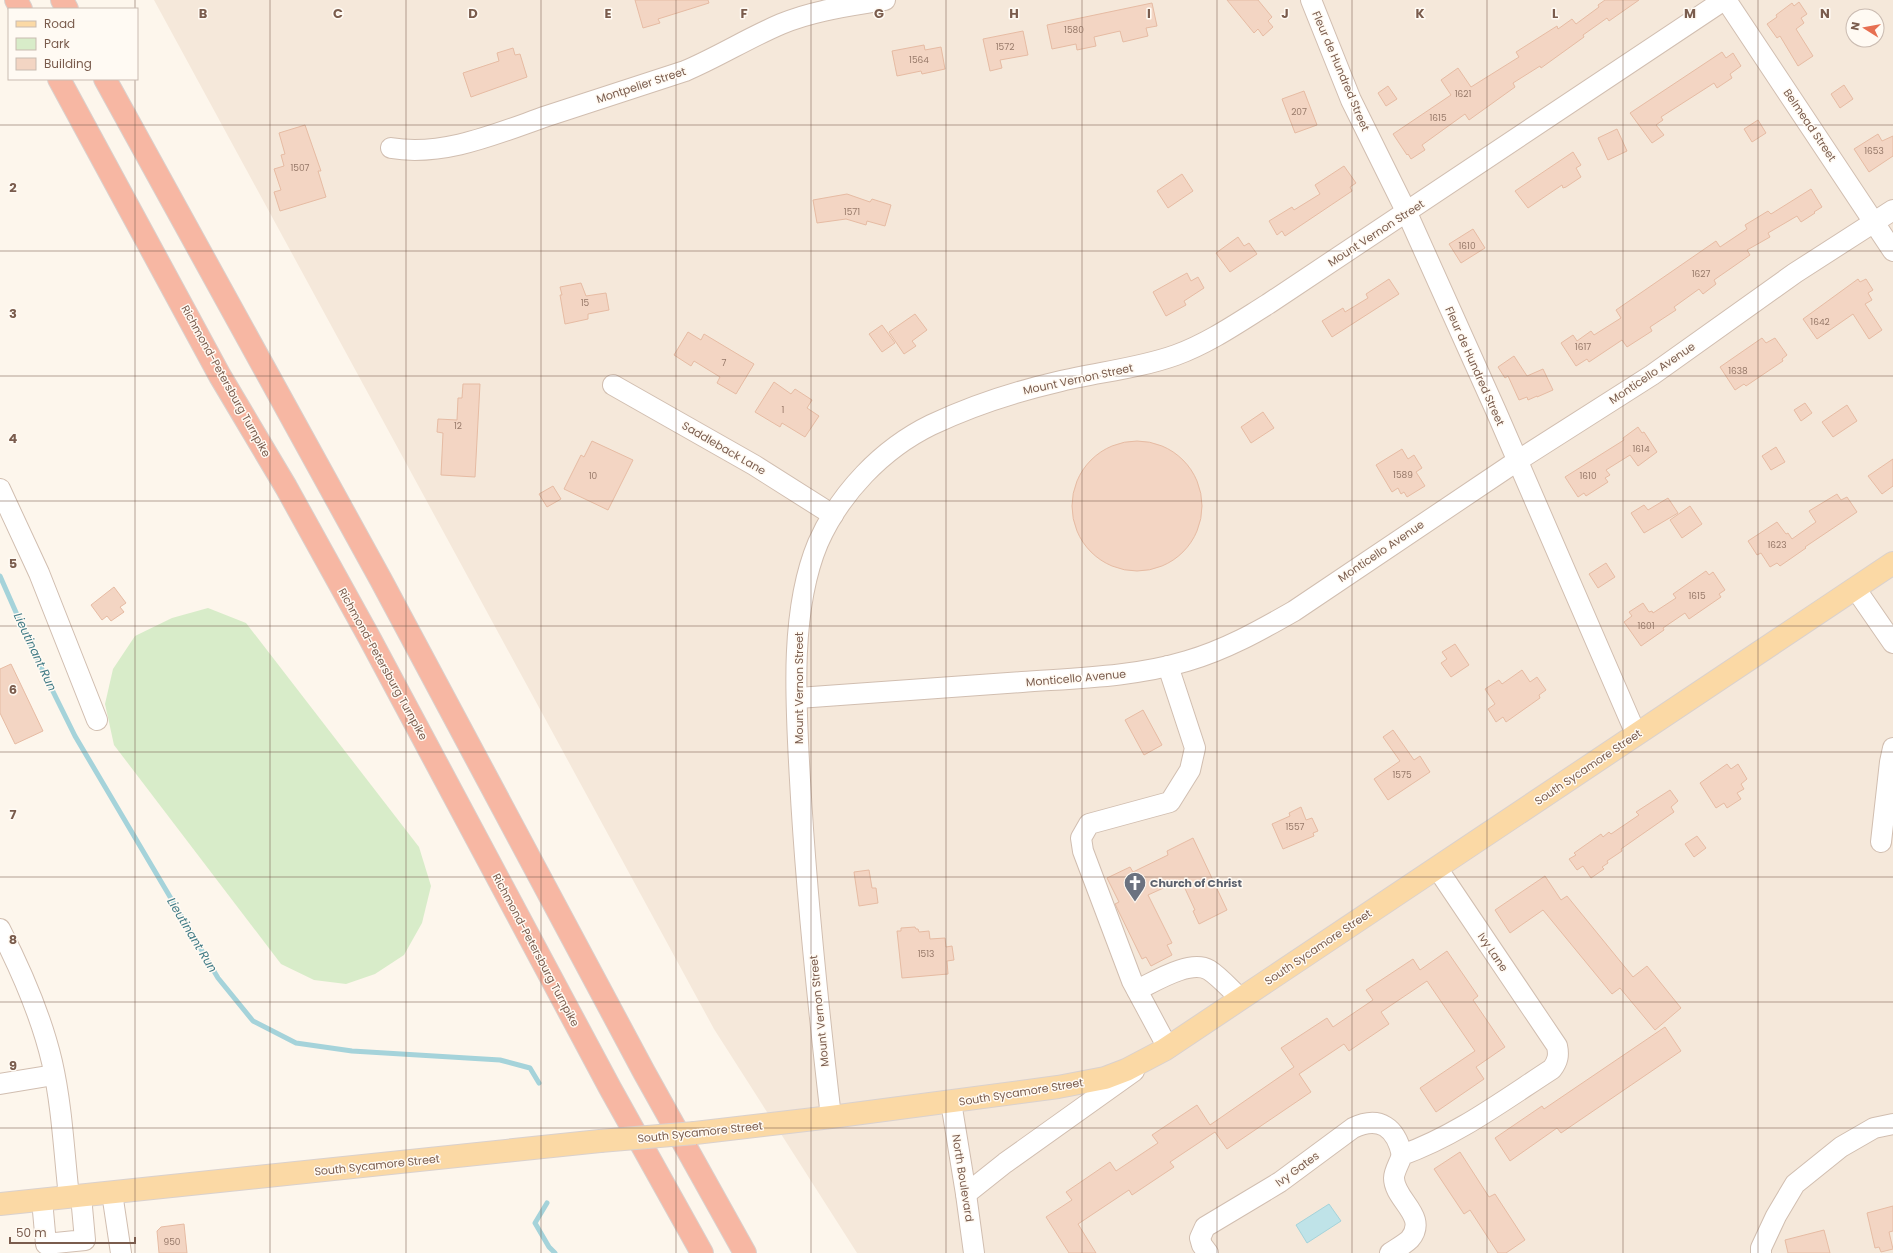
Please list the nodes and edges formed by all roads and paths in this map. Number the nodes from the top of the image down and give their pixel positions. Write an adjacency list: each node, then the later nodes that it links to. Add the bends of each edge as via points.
1 (885, 0): 6 (street, Montpelier Street, via 813,13 781,24 713,60 685,71 483,137 430,150 411,152)
2 (1311, 0): 8 (street, Fleur de Hundred Street, via 1352,100)
3 (1725, 0): 8 (street, Mount Vernon Street); 9 (street, Belmead Street)
4 (60, 80): 41 (highway, Richmond-Petersburg Turnpike, via 220,376 286,487 369,637 610,1088)
5 (106, 80): 42 (highway, via 381,580 641,1065)
6 (392, 148)
7 (1893, 210): 9 (street, Monticello Avenue)
8 (1407, 213): 12 (street, Fleur de Hundred Street); 14 (street, Mount Vernon Street, via 1268,304 1196,347 1139,366 1058,381 1014,393 960,412 928,427 892,450 868,470)
9 (1874, 223): 10 (street, Belmead Street); 12 (street, Monticello Avenue, via 1795,273 1652,375)
10 (1893, 251)
11 (613, 385): 14 (street, Saddleback Lane, via 754,465)
12 (1517, 461): 18 (street, Monticello Avenue, via 1294,611 1223,648); 21 (street, Fleur de Hundred Street)
13 (0, 490): 20 (street, via 39,573)
14 (833, 515): 19 (street, Mount Vernon Street, via 818,543 801,608 797,646)
15 (1893, 563): 16 (main road, South Sycamore Street)
16 (1856, 588): 17 (street); 21 (main road, South Sycamore Street)
17 (1893, 643)
18 (1168, 666): 19 (street, Monticello Avenue, via 1143,672 1081,678); 26 (street, via 1195,748 1190,770 1170,802 1089,824 1082,838 1083,851)
19 (798, 698): 32 (street, Mount Vernon Street, via 804,855)
20 (97, 720)
21 (1636, 734): 24 (main road, South Sycamore Street)
22 (1893, 748): 23 (street)
23 (1881, 842)
24 (1437, 868): 27 (main road, South Sycamore Street); 34 (street, Ivy Lane, via 1550,1035 1559,1054 1557,1064 1552,1070 1447,1135 1423,1148)
25 (0, 929): 29 (street, via 20,969 40,1020)
26 (1136, 990): 27 (street, via 1194,966 1208,970); 28 (street)
27 (1241, 999): 28 (main road, South Sycamore Street)
28 (1166, 1049): 31 (main road, South Sycamore Street, via 1105,1078); 36 (street, via 1005,1163)
29 (54, 1075): 30 (street); 37 (street)
30 (0, 1084)
31 (951, 1102): 32 (main road, South Sycamore Street); 36 (street, North Boulevard)
32 (831, 1117): 35 (main road, South Sycamore Street, bridge)
33 (1893, 1124): 46 (street, via 1874,1128 1841,1147 1795,1184 1776,1216 1761,1248)
34 (1402, 1155): 44 (street, Ivy Gates, via 1400,1143 1384,1125 1374,1122 1363,1123 1353,1128 1280,1182 1205,1227 1200,1238); 45 (street, via 1394,1177 1396,1189 1414,1216 1416,1225 1409,1240)
35 (112, 1193): 37 (main road, South Sycamore Street); 40 (street)
36 (966, 1194): 43 (street, North Boulevard)
37 (75, 1197): 38 (main road, South Sycamore Street); 38 (street, via 85,1240 46,1244)
38 (42, 1200): 39 (main road, South Sycamore Street)
39 (0, 1204)
40 (120, 1253)
41 (702, 1253)
42 (745, 1253)
43 (974, 1253)
44 (1208, 1253)
45 (1390, 1253)
46 (1762, 1253)

